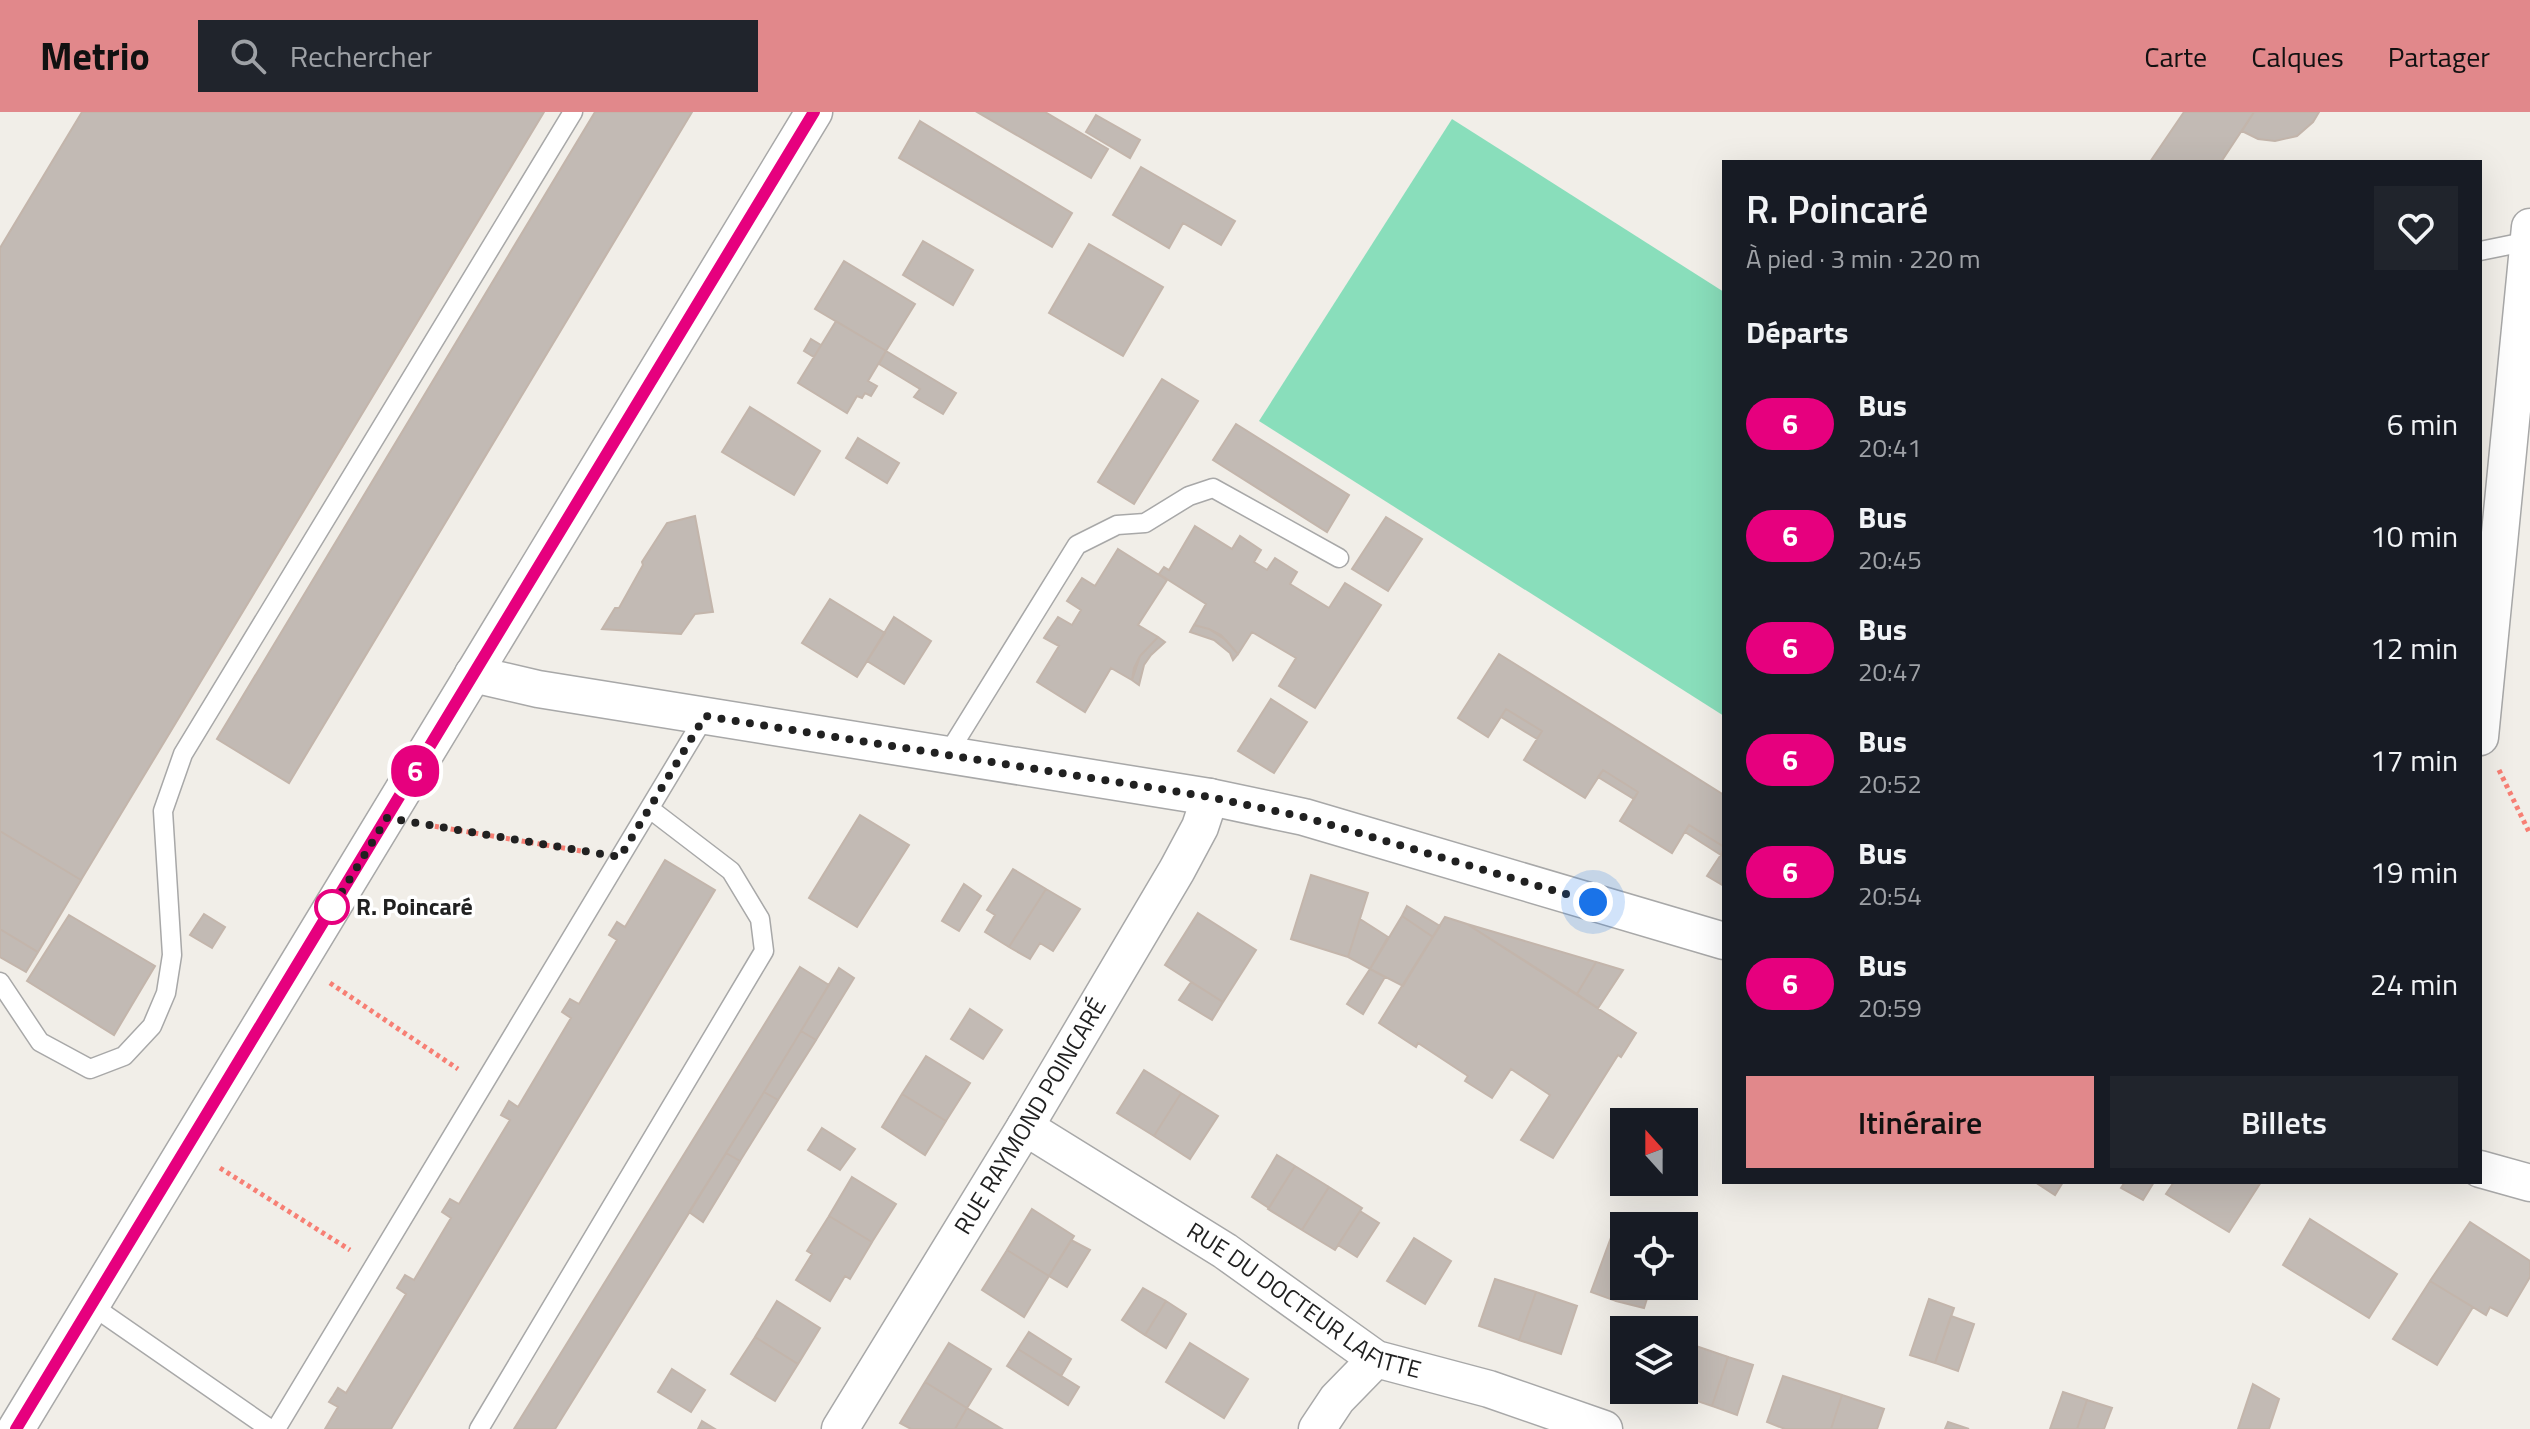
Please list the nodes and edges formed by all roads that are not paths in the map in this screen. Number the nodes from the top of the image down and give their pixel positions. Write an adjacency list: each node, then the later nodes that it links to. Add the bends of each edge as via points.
1 (573, 112): 13 (lane, via 183,754 163,811 172,955 166,993 152,1026 124,1056 90,1069 40,1042)
2 (814, 112): 6 (street)
3 (2529, 234): 4 (lane); 8 (street)
4 (2482, 250)
5 (1339, 558): 9 (lane, via 1213,488 1145,523 1117,525 1077,545)
6 (473, 674): 7 (street); 17 (street)
7 (705, 716): 9 (street); 11 (lane)
8 (2482, 716)
9 (947, 755): 10 (street)
10 (1210, 797): 12 (street, via 1304,817); 14 (street, RUE RAYMOND POINCARÉ, via 1177,870)
11 (650, 809): 20 (lane); 21 (lane, via 731,871 760,919 764,951)
12 (1722, 940)
13 (0, 982)
14 (1025, 1127): 18 (street, RUE DU DOCTEUR LAFITTE, via 1225,1251); 22 (street, RUE RAYMOND POINCARÉ)
15 (2482, 1170): 16 (street)
16 (2530, 1183)
17 (91, 1305): 19 (street); 20 (lane)
18 (1376, 1359): 23 (street, via 1337,1399); 24 (street, RUE DU DOCTEUR LAFITTE, via 1489,1389)
19 (16, 1429)
20 (273, 1429)
21 (479, 1429)
22 (840, 1429)
23 (1317, 1429)
24 (1604, 1429)

